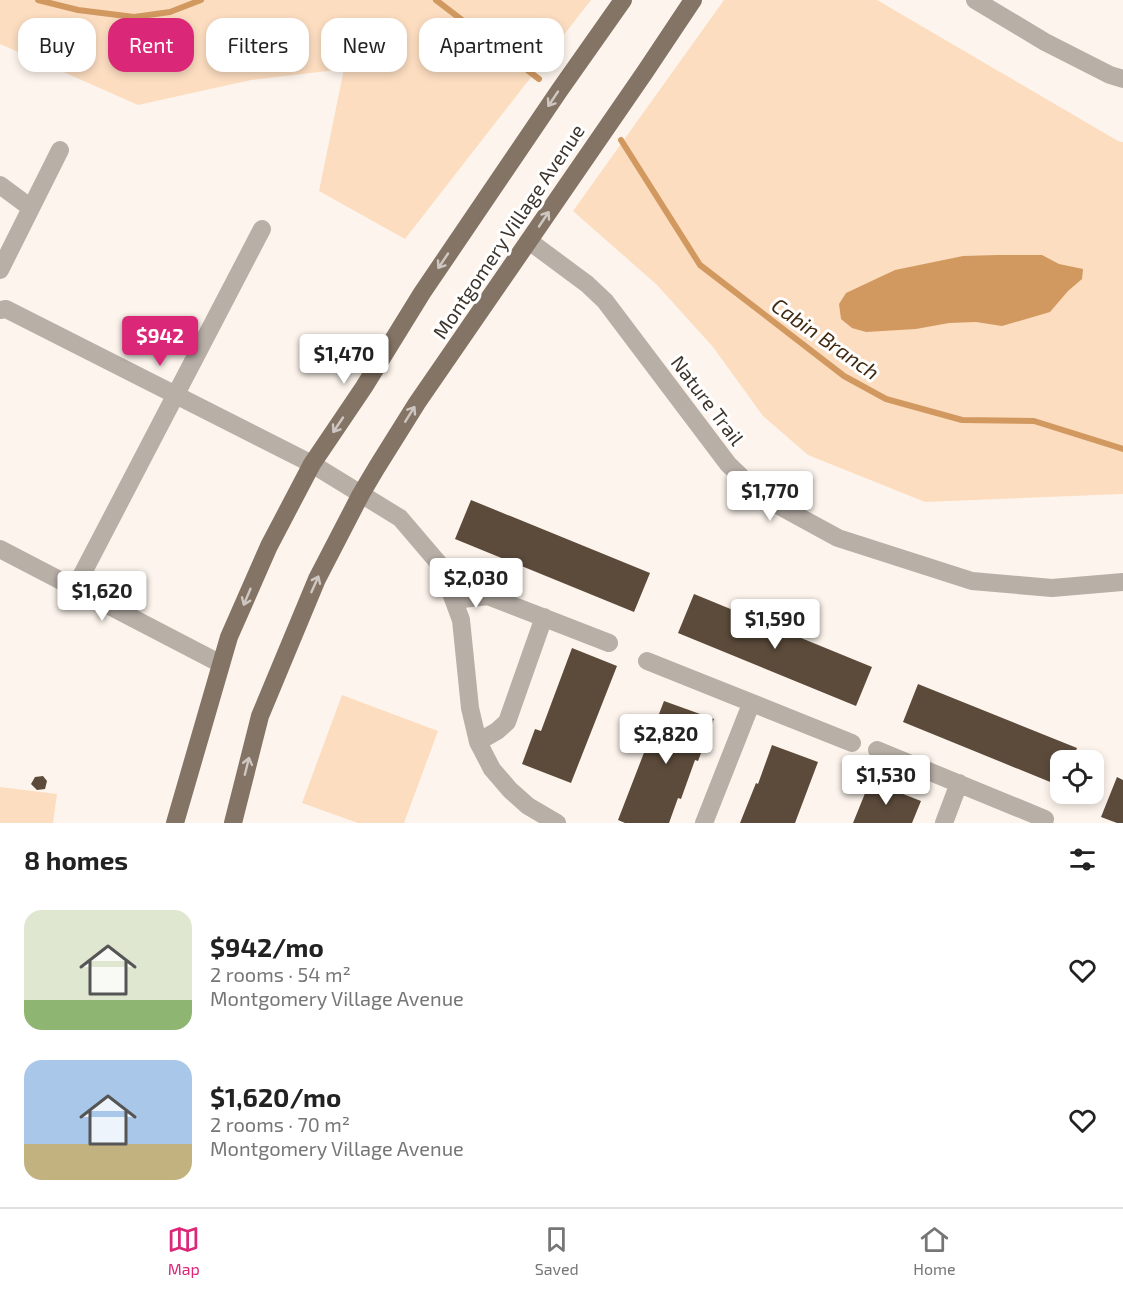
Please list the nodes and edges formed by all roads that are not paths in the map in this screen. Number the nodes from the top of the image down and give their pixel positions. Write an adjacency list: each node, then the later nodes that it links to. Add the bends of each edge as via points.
1 (623, 0): 13 (main road, Montgomery Village Avenue, one-way to 13, via 422,293)
2 (693, 0): 9 (main road, Montgomery Village Avenue, one-way to 2)
3 (975, 0): 4 (street, via 1045,42)
4 (1123, 79)
5 (60, 150): 7 (street)
6 (0, 185): 7 (street)
7 (31, 208): 10 (street)
8 (262, 229): 12 (street)
9 (529, 241): 14 (main road, Montgomery Village Avenue, one-way to 9, via 417,403); 16 (street, Nature Trail, via 605,301 728,464 761,496 837,538 972,581 1052,588)
10 (0, 270)
11 (0, 310): 12 (street, via 6,309)
12 (176, 395): 13 (street); 17 (street)
13 (312, 464): 14 (street); 22 (main road, Montgomery Village Avenue, one-way to 22, via 269,546)
14 (361, 494): 18 (street, via 400,518 441,566); 30 (main road, Montgomery Village Avenue, one-way to 14, via 260,716 317,579)
15 (0, 549): 17 (street)
16 (1123, 582)
17 (75, 588): 22 (street)
18 (454, 600): 19 (street, via 488,596); 24 (street, via 461,620 470,708)
19 (544, 617): 20 (street); 24 (street, via 507,722)
20 (609, 643)
21 (646, 662): 23 (street)
22 (221, 664): 29 (main road, Montgomery Village Avenue)
23 (751, 704): 25 (street); 32 (street)
24 (478, 742): 31 (street, via 492,770 510,790)
25 (852, 742)
26 (878, 750): 27 (street)
27 (959, 783): 28 (street); 33 (street)
28 (1045, 819)
29 (175, 823)
30 (233, 823)
31 (557, 823)
32 (704, 823)
33 (944, 823)

